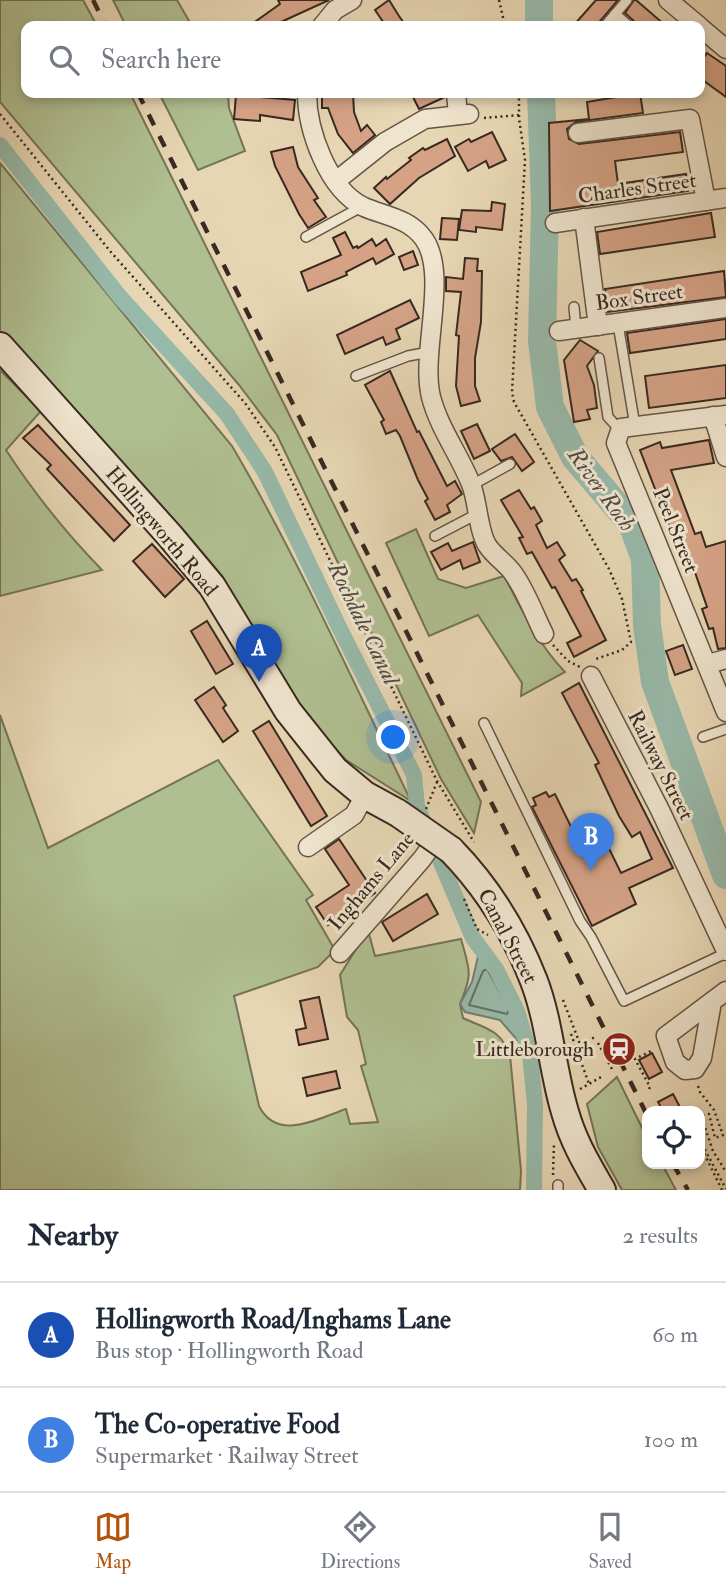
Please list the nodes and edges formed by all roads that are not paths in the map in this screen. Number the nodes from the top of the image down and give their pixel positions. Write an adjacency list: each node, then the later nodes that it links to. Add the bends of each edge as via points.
1 (352, 0): 5 (street)
2 (627, 0): 4 (lane)
3 (668, 0): 8 (street)
4 (615, 14): 6 (lane); 7 (lane)
5 (326, 21)
6 (609, 21)
7 (623, 21)
8 (693, 21)
9 (705, 28): 10 (street)
10 (726, 29)
11 (705, 31): 12 (street)
12 (726, 49)
13 (307, 98): 16 (street, via 314,140)
14 (458, 98): 16 (street, via 463,114 425,119 385,142)
15 (578, 133): 18 (street, via 690,119)
16 (336, 181): 19 (street)
17 (726, 198): 18 (street, Charles Street)
18 (706, 201): 20 (street, Charles Street)
19 (362, 206): 22 (lane); 29 (street, via 402,221 424,239 433,263)
20 (584, 218): 21 (street, Charles Street); 26 (street)
21 (555, 223)
22 (306, 237)
23 (574, 307): 27 (lane)
24 (726, 308): 25 (street, Box Street)
25 (618, 324): 26 (street, Box Street); 33 (lane)
26 (598, 326): 27 (street, Box Street)
27 (568, 330)
28 (0, 346): 47 (main road, Hollingworth Road, via 212,586 288,711 335,770)
29 (429, 352): 31 (lane); 36 (street, via 428,378 436,412)
30 (599, 358): 33 (lane, via 608,417)
31 (356, 376)
32 (720, 415): 33 (street); 34 (street)
33 (624, 433): 41 (street, Peel Street)
34 (726, 457)
35 (510, 464): 36 (lane)
36 (472, 485): 37 (street)
37 (479, 513): 38 (lane); 39 (street, via 487,545 513,573)
38 (435, 536)
39 (544, 634)
40 (726, 659): 41 (street)
41 (708, 664): 43 (street, Peel Street)
42 (591, 676): 51 (street, Railway Street)
43 (726, 712)
44 (484, 723): 51 (lane, via 624,1001)
45 (726, 729): 46 (lane)
46 (703, 737)
47 (365, 795): 48 (main road, Hollingworth Road); 49 (street, via 354,815)
48 (398, 813): 50 (main road, Canal Street, bridge)
49 (308, 847)
50 (436, 849): 52 (street, Inghams Lane); 54 (main road, Canal Street, via 471,871 516,942 535,982 575,1143)
51 (726, 952)
52 (340, 953)
53 (719, 996): 53 (street, via 702,1058 695,1069 685,1070 676,1062 666,1036)
54 (602, 1190)

